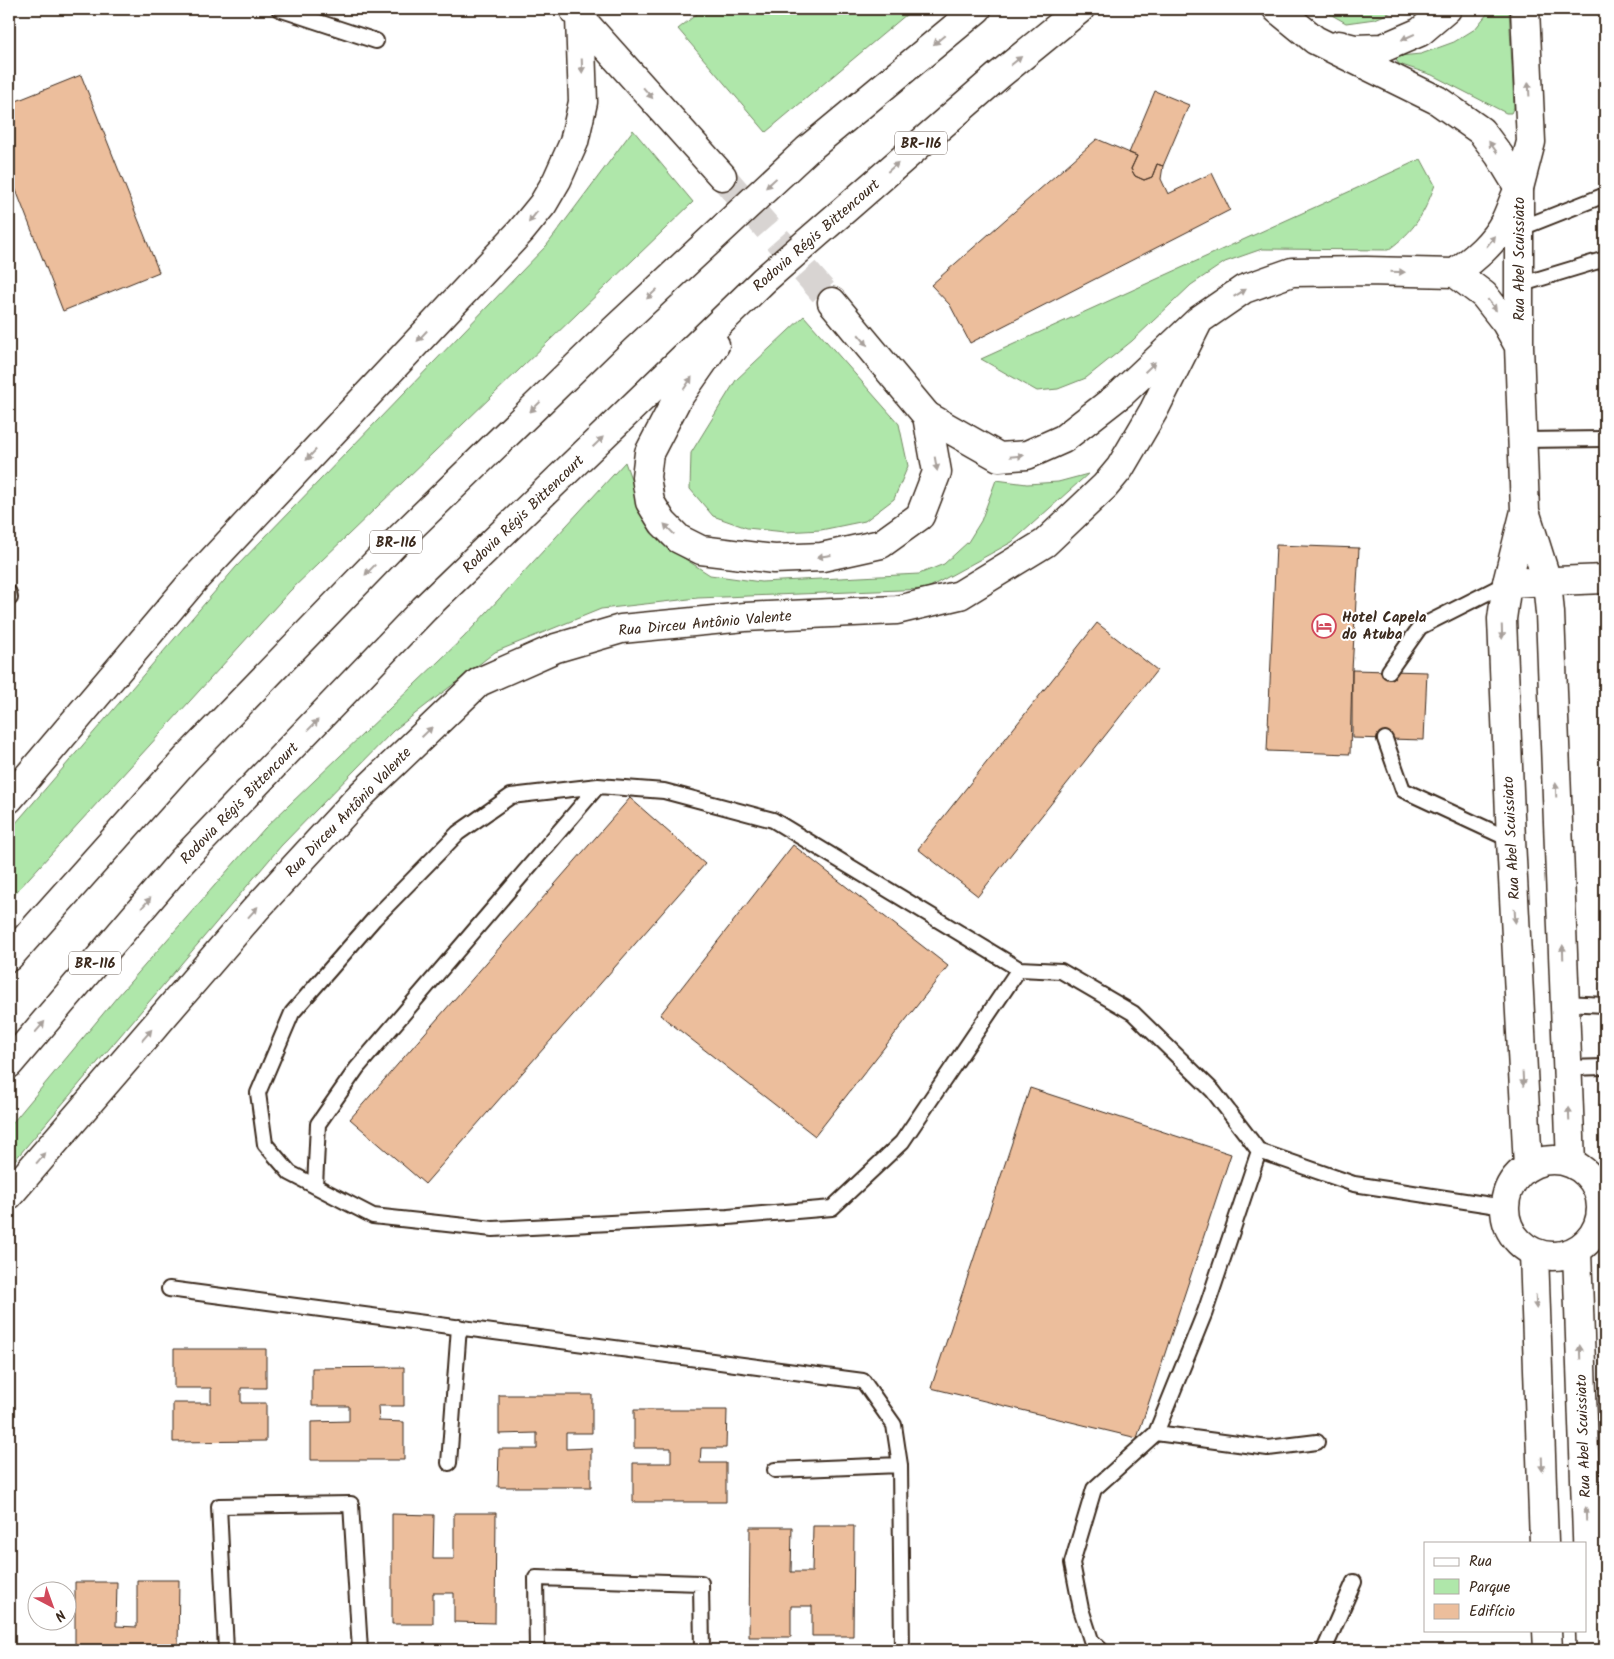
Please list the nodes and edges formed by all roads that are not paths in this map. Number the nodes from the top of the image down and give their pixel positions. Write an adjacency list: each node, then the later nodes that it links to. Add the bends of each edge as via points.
1 (279, 9): 9 (lane)
2 (977, 9): 33 (main road, BR-116, one-way to 33, via 806,150 402,536 186,759)
3 (1080, 9): 16 (main road, Rodovia Régis Bittencourt / BR-116, one-way to 3, via 998,76)
4 (1277, 9): 8 (main road)
5 (1447, 9): 8 (main road, one-way to 8, via 1420,32 1383,48 1355,49)
6 (1525, 9): 11 (main road, Rua Abel Scuissiato, one-way to 6, via 1531,142)
7 (576, 13): 10 (main road, one-way to 10); 31 (main road, one-way to 31, via 583,102 571,148 543,204 195,579)
8 (1316, 40): 11 (main road, one-way to 8, via 1481,131 1437,100)
9 (376, 41)
10 (722, 176)
11 (1519, 188): 13 (main road, Rua Abel Scuissiato); 15 (main road, one-way to 11, via 1491,242)
12 (1605, 195): 13 (lane)
13 (1519, 229): 17 (main road, Rua Abel Scuissiato)
14 (1605, 259): 17 (lane)
15 (1455, 274): 19 (main road, one-way to 15, via 1244,289 1292,272); 20 (main road, one-way to 20, via 1484,294)
16 (764, 280): 21 (main road, one-way to 16, via 937,472 920,516 881,544 822,557 774,559 701,550 679,539 663,523 650,502 646,477 649,453 676,401); 37 (main road, Rodovia Régis Bittencourt / BR-116, one-way to 16, via 182,861 424,609)
17 (1519, 285): 20 (main road, Rua Abel Scuissiato)
18 (832, 302): 21 (main road, one-way to 21)
19 (1199, 320): 21 (main road, one-way to 19, via 998,457 1027,455 1063,439 1122,392); 44 (main road, Rua Dirceu Antônio Valente, one-way to 19, via 255,910 362,794 479,682 556,648 622,629 745,617 897,610 960,595 1044,543 1110,480 1154,410)
20 (1519, 346): 23 (main road, Rua Abel Scuissiato)
21 (926, 416)
22 (1605, 439): 23 (lane)
23 (1523, 440): 24 (main road, Rua Abel Scuissiato)
24 (1524, 511): 26 (main road, Rua Abel Scuissiato); 27 (main road, Rua Abel Scuissiato)
25 (1605, 578): 26 (main road)
26 (1547, 581): 27 (main road); 35 (main road, Rua Abel Scuissiato, one-way to 26)
27 (1507, 583): 28 (lane, via 1420,627); 32 (main road, Rua Abel Scuissiato, one-way to 32, via 1502,619)
28 (1388, 671)
29 (1385, 739): 32 (lane, via 1404,790)
30 (598, 786): 34 (lane, via 664,791 773,820); 43 (lane, via 357,1068 318,1124); 43 (lane, via 511,796 458,833 374,919 292,1013 258,1093 265,1144 290,1173)
31 (9, 799)
32 (1511, 840): 42 (main road, Rua Abel Scuissiato, one-way to 42)
33 (9, 957)
34 (1018, 969): 40 (lane, via 1061,971 1133,1013 1213,1091); 43 (lane, via 902,1142 832,1208 728,1218 493,1229 373,1216)
35 (1565, 1004): 36 (lane); 39 (main road, Rua Abel Scuissiato)
36 (1605, 1005)
37 (9, 1064)
38 (1605, 1066): 39 (lane)
39 (1567, 1068): 41 (main road, Rua Abel Scuissiato, one-way to 39)
40 (1259, 1151): 45 (lane, via 1354,1184); 51 (lane, via 1205,1312)
41 (1571, 1163): 42 (main road, via 1549,1160); 46 (main road, via 1594,1183)
42 (1528, 1167): 45 (main road, via 1515,1177 1507,1191)
43 (315, 1186)
44 (9, 1195)
45 (1504, 1207): 48 (main road, via 1513,1235)
46 (1603, 1212): 47 (main road, via 1588,1241)
47 (1576, 1251): 48 (main road, via 1556,1257); 67 (main road, Rua Abel Scuissiato, one-way to 47)
48 (1534, 1253): 56 (main road, one-way to 56)
49 (169, 1289): 50 (lane)
50 (458, 1327): 53 (lane); 54 (lane, via 863,1380 894,1425)
51 (1156, 1433): 52 (lane, via 1268,1448); 64 (lane, via 1094,1489 1072,1563 1091,1640)
52 (1317, 1442)
53 (448, 1463)
54 (900, 1465): 55 (lane); 63 (lane)
55 (774, 1470)
56 (1544, 1542)
57 (1354, 1582): 65 (lane)
58 (1548, 1632): 66 (main road)
59 (226, 1650): 60 (lane, via 219,1506 351,1504)
60 (360, 1650)
61 (537, 1650): 62 (lane, via 536,1578 701,1583)
62 (702, 1650)
63 (902, 1650)
64 (1101, 1650)
65 (1324, 1650)
66 (1548, 1650)
67 (1591, 1650)

